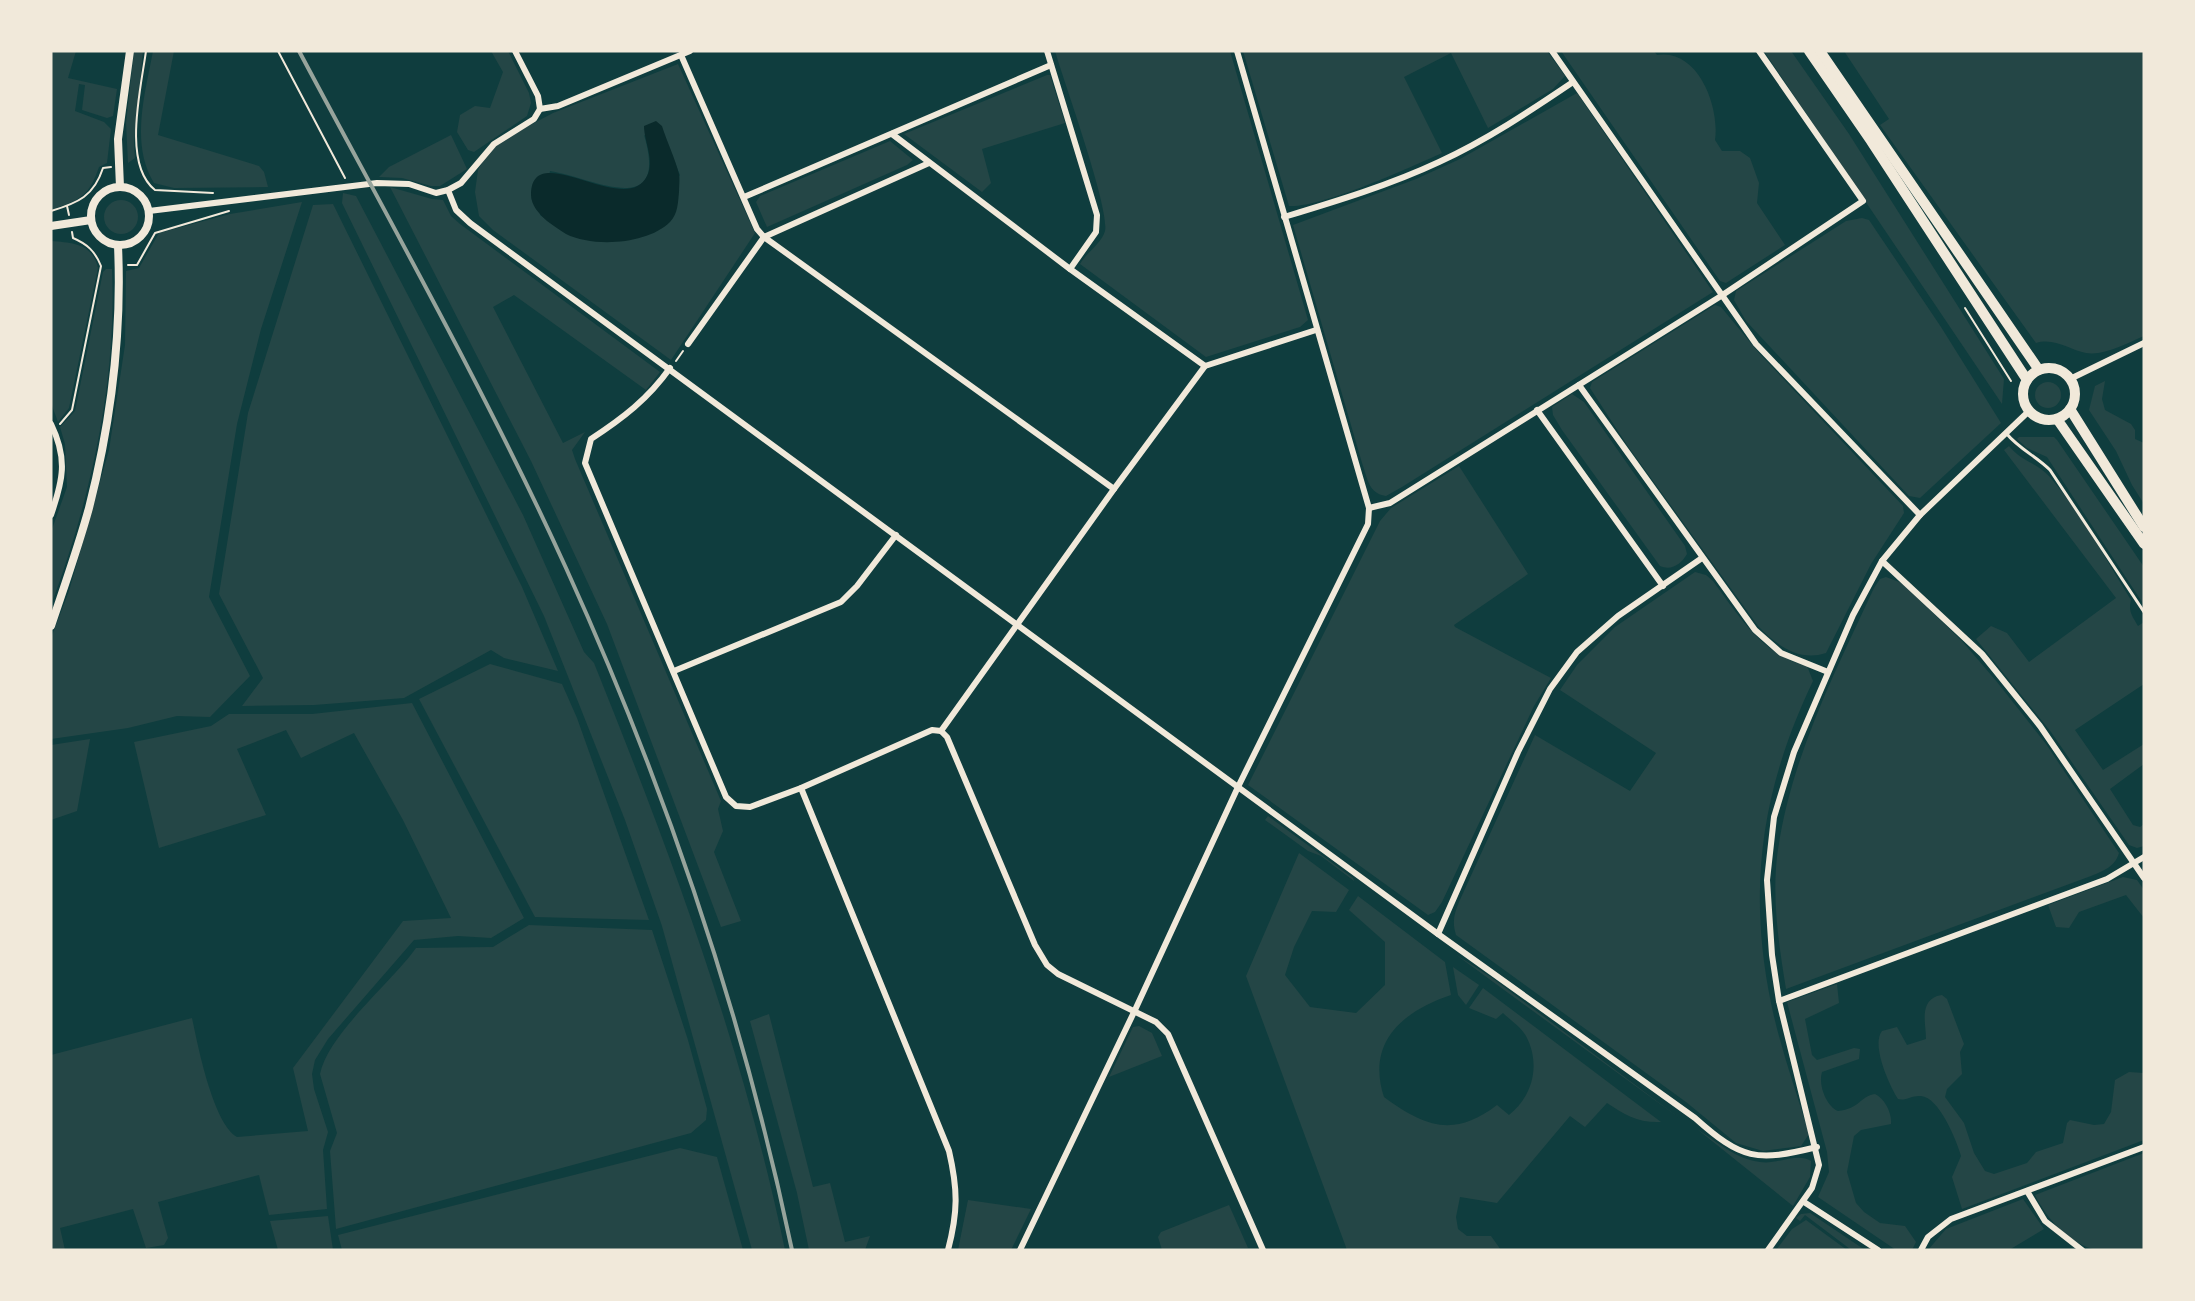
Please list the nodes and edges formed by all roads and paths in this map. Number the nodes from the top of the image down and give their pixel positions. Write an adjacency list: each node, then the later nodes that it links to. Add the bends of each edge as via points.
1 (130, 51): 18 (street)
2 (146, 51): 22 (path, via 139,106 138,165 147,184)
3 (278, 51): 19 (path)
4 (515, 51): 15 (street, via 538,96)
5 (690, 51): 12 (street)
6 (1047, 51): 13 (street)
7 (1237, 51): 27 (street)
8 (1552, 51): 14 (street)
9 (1759, 51): 37 (street, via 1863,201)
10 (1809, 51): 45 (main road)
11 (1820, 51): 43 (main road)
12 (681, 55): 15 (street, via 558,106); 23 (street)
13 (1051, 65): 16 (street); 36 (street, via 1097,215 1096,232)
14 (1573, 82): 27 (street, via 1484,139 1438,163); 37 (street)
15 (540, 109): 21 (street, via 534,119 494,144 460,183)
16 (892, 134): 17 (street); 23 (street)
17 (929, 163): 32 (street); 36 (street)
18 (118, 167): 20 (street); 24 (path, via 103,168 88,196)
19 (349, 186): 21 (street, via 394,183 436,193); 26 (street)
20 (120, 187): 26 (street, via 139,194); 28 (street, via 110,189 95,201)
21 (448, 190): 42 (street, via 456,210 470,223)
22 (168, 193)
23 (744, 197): 32 (street)
24 (67, 206): 25 (path); 29 (path)
25 (51, 211)
26 (149, 211): 33 (street, via 145,232 138,240)
27 (1284, 218): 38 (street)
28 (91, 220): 29 (street); 33 (street, via 97,234)
29 (70, 224): 31 (street); 34 (path, via 73,238 86,244)
30 (175, 225): 35 (path, via 155,233 136,265)
31 (51, 226)
32 (764, 237): 40 (street); 53 (street)
33 (118, 246): 35 (street)
34 (101, 266): 35 (path); 51 (path, via 72,410)
35 (119, 266): 65 (street, via 120,307 111,400 88,509)
36 (1070, 269): 41 (street)
37 (1721, 296): 46 (street); 56 (street, via 1756,344)
38 (1316, 330): 41 (street); 54 (street)
39 (2144, 343): 44 (street)
40 (688, 344): 42 (path)
41 (1205, 366): 53 (street)
42 (670, 368): 58 (street); 66 (street, via 652,393 629,414 591,439 585,463)
43 (2039, 370): 44 (main road, via 2056,369); 45 (main road)
44 (2070, 379): 47 (main road, via 2075,394)
45 (2027, 380): 49 (main road, via 2023,396)
46 (1579, 385): 48 (street); 60 (street)
47 (2070, 409): 50 (main road); 57 (main road)
48 (1537, 410): 54 (street, via 1390,503); 62 (street)
49 (2029, 411): 50 (main road, via 2042,419); 52 (street)
50 (2057, 419): 59 (main road)
51 (53, 428): 55 (street, via 62,455 63,480)
52 (2006, 433): 56 (street); 63 (lane, via 2025,453 2050,470)
53 (1114, 489): 64 (street)
54 (1369, 508): 69 (street, via 1364,534)
55 (51, 515)
56 (1920, 515): 61 (street)
57 (2144, 527)
58 (896, 535): 64 (street); 66 (street, via 841,602)
59 (2144, 544)
60 (1702, 558): 62 (street); 67 (street, via 1755,630 1781,653)
61 (1882, 561): 67 (street); 72 (street, via 1982,654 2040,726)
62 (1663, 586): 74 (street, via 1618,616 1577,652 1550,689)
63 (2144, 612)
64 (1016, 624): 68 (street); 69 (street)
65 (51, 626)
66 (674, 672): 70 (street, via 726,797 736,806 750,807)
67 (1828, 672): 75 (street, via 1794,752 1774,817 1767,880)
68 (940, 731): 70 (street, via 932,730); 76 (street, via 947,737 1047,965 1058,974)
69 (1238, 787): 74 (street); 76 (street)
70 (801, 788): 82 (street, via 949,1152 958,1197)
71 (2144, 857): 72 (street)
72 (2134, 864): 73 (street); 75 (street, via 2107,879)
73 (2144, 878)
74 (1438, 934): 77 (street, via 1695,1118 1722,1142 1753,1156 1777,1157)
75 (1779, 1001): 77 (street)
76 (1135, 1010): 81 (street, via 1168,1034); 83 (street)
77 (1817, 1147): 80 (street, via 1819,1165)
78 (2144, 1147): 79 (street)
79 (2026, 1191): 87 (street, via 1951,1219 1928,1237); 88 (street, via 2045,1221)
80 (1804, 1202): 85 (street); 86 (street)
81 (1262, 1247): 84 (street)
82 (948, 1250)
83 (1020, 1250)
84 (1252, 1250)
85 (1768, 1250)
86 (1878, 1250)
87 (1921, 1250)
88 (2082, 1250)

